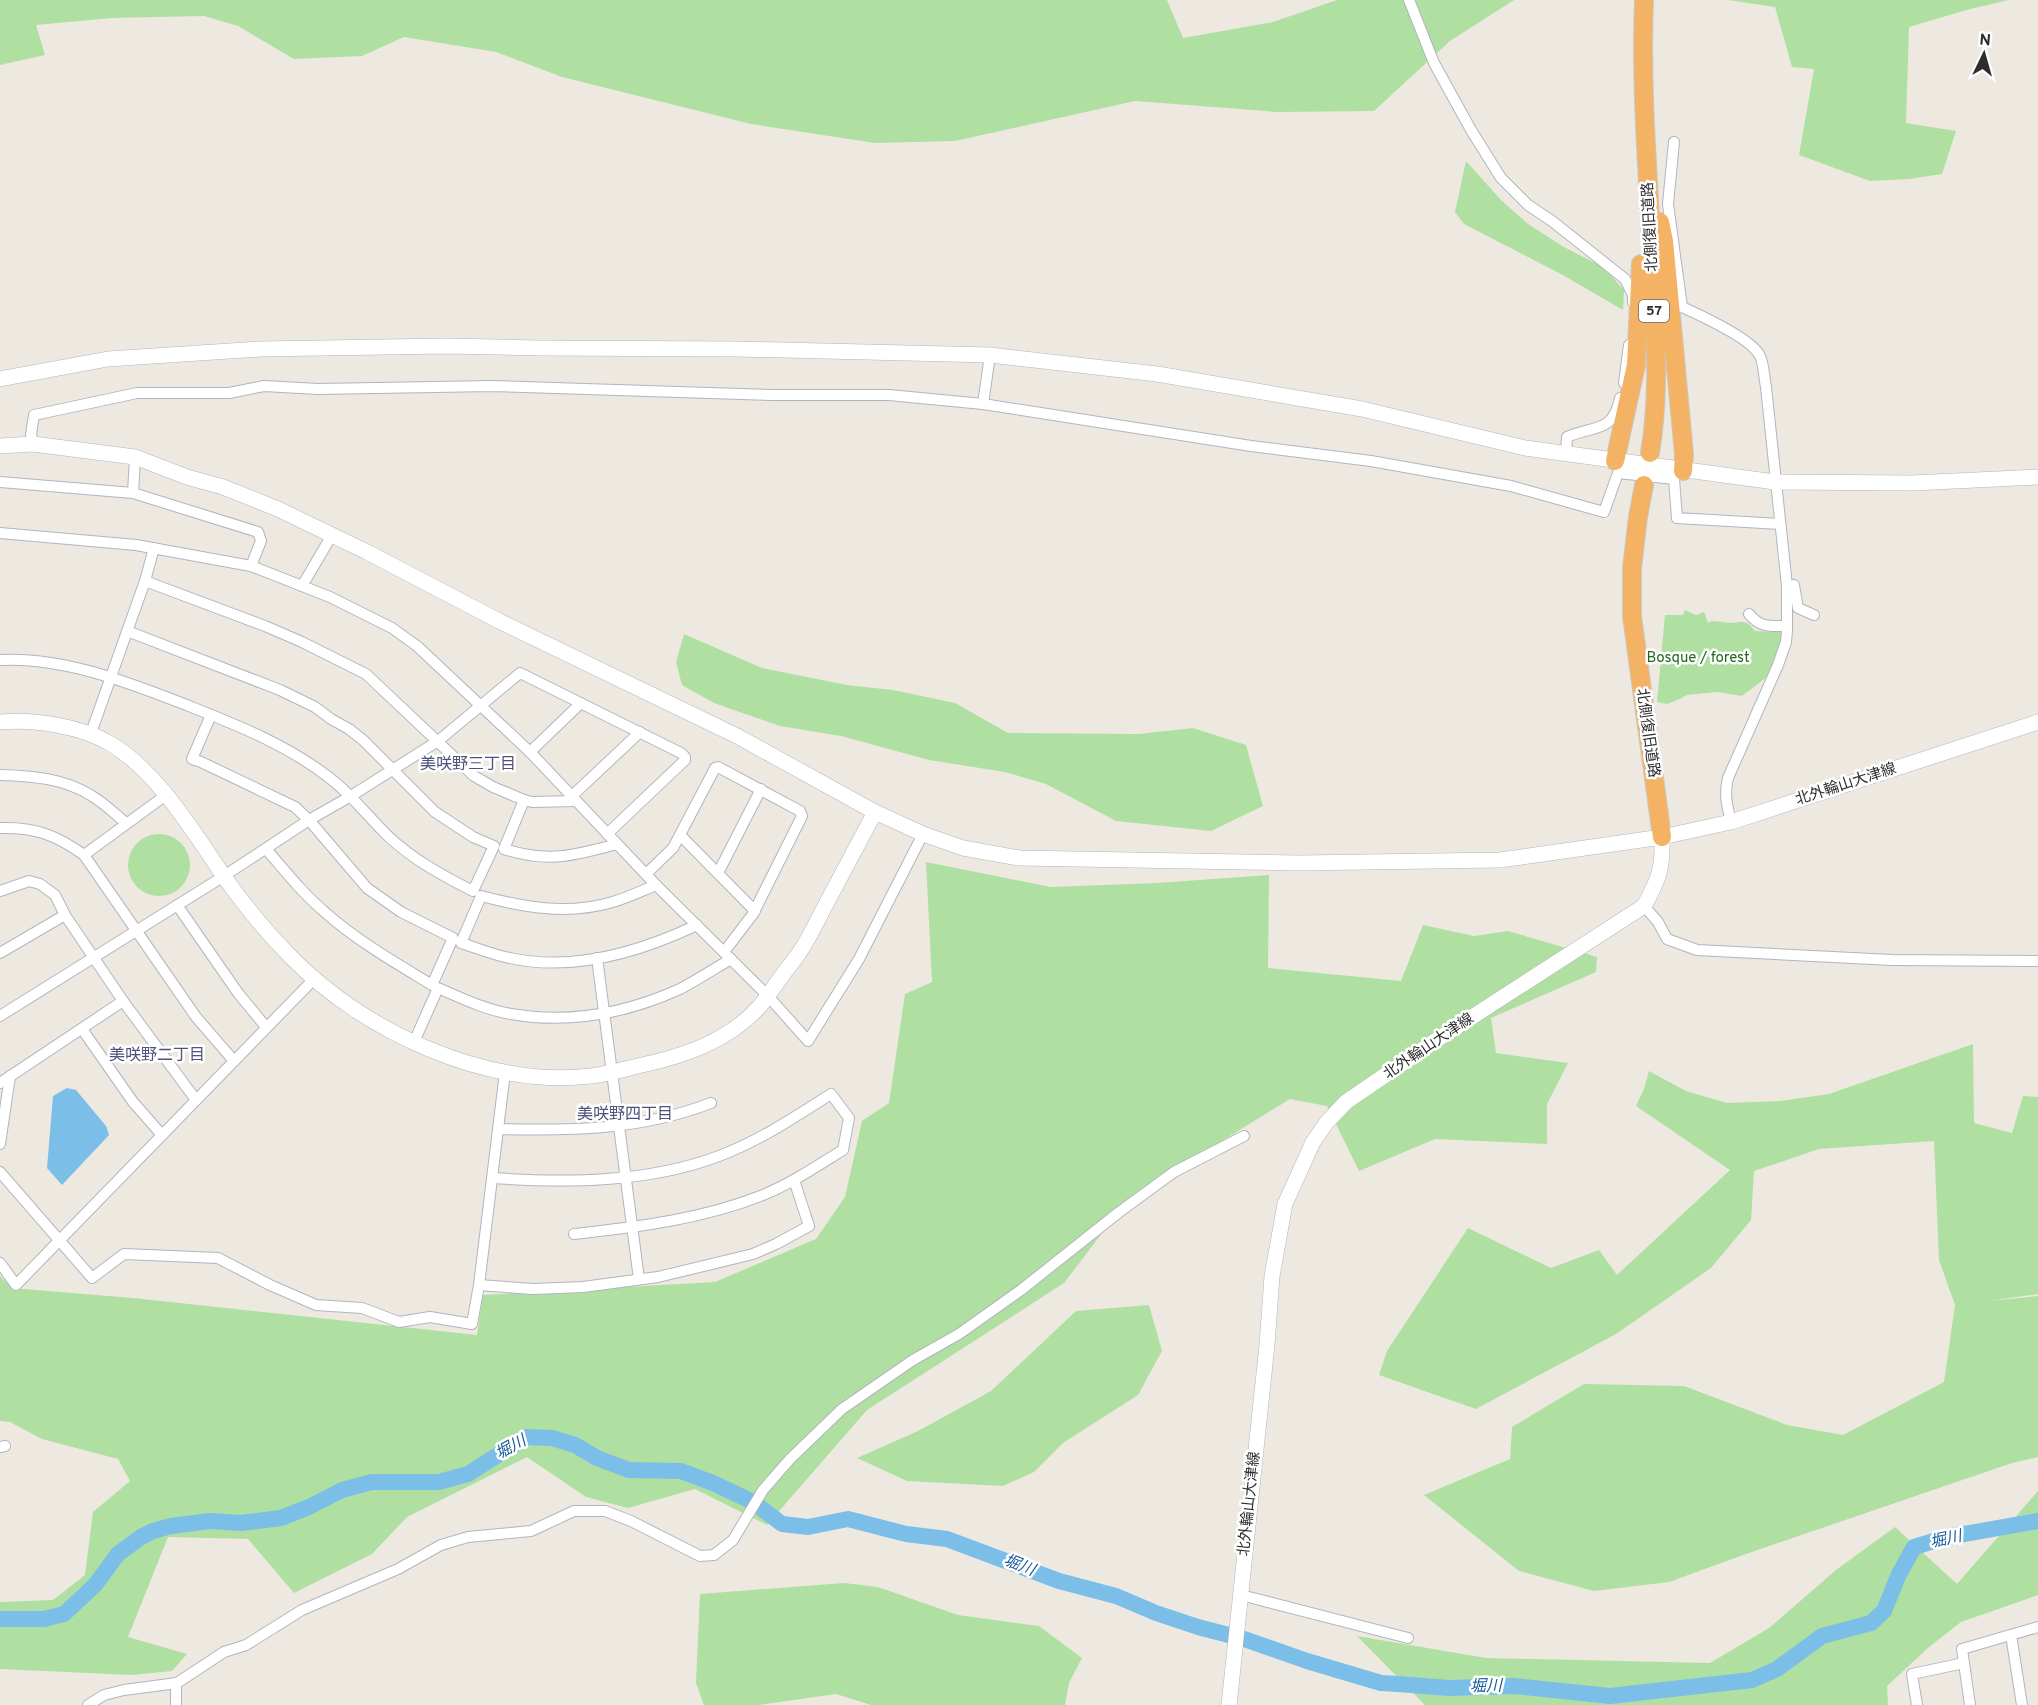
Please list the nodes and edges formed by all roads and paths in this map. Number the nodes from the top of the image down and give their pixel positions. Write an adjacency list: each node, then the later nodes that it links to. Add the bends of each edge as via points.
1 (1409, 0): 11 (street, via 1434,63 1501,178 1528,205 1613,268 1634,295 1618,409 1609,422 1595,430 1582,430 1567,437)
2 (1644, 0): 4 (highway, 北側復旧道路 / 57)
3 (1674, 142): 17 (street, via 1668,204 1682,307 1739,337 1760,355)
4 (1647, 168): 10 (highway, 北側復旧道路 / 57, via 1656,387); 13 (highway, via 1636,365); 14 (highway, via 1664,241)
5 (990, 355): 6 (street, via 447,346 260,349 108,359); 7 (street); 11 (street, via 1157,374 1362,409 1470,436)
6 (0, 379)
7 (983, 404): 8 (street, via 889,395 492,386 264,386 229,393 137,393 34,415); 20 (street, via 1371,461 1511,486 1604,512 1618,473 1674,478 1677,518)
8 (33, 444): 9 (street); 12 (street)
9 (0, 446)
10 (1650, 453)
11 (1566, 454): 13 (street)
12 (135, 457): 19 (street); 22 (street, via 278,509)
13 (1615, 461): 14 (street)
14 (1683, 471): 17 (street)
15 (2038, 477): 17 (street, via 1912,483)
16 (0, 482): 19 (street)
17 (1775, 482): 20 (street)
18 (1644, 485): 58 (highway, 北側復旧道路, via 1632,568 1632,616)
19 (133, 493): 24 (street, via 258,532 261,541)
20 (1780, 524): 27 (street)
21 (0, 533): 23 (street)
22 (332, 535): 26 (street); 50 (street, via 736,736)
23 (154, 549): 24 (street); 25 (street)
24 (251, 566): 26 (street)
25 (145, 581): 31 (street); 41 (street, via 265,626 366,674)
26 (302, 586): 35 (street, via 392,628)
27 (1787, 586): 29 (street, via 1794,585 1797,608); 30 (street)
28 (1749, 614): 30 (street, via 1759,624)
29 (1814, 615)
30 (1787, 627): 52 (street, via 1778,666 1728,778 1725,790)
31 (127, 631): 33 (street); 43 (street, via 315,707 349,729)
32 (0, 660): 33 (street, via 67,666)
33 (110, 677): 36 (street); 40 (street)
34 (581, 703): 35 (street, via 520,673); 39 (street); 42 (street)
35 (483, 706): 41 (street); 42 (street)
36 (211, 715): 47 (street, via 303,758); 51 (street, via 192,759 284,800)
37 (0, 722): 40 (street, via 68,727)
38 (2038, 722): 52 (street, 北外輪山大津線)
39 (640, 732): 48 (street); 55 (street, via 685,757)
40 (91, 733): 46 (street, via 113,744)
41 (438, 741): 43 (street); 49 (street, via 474,776)
42 (530, 752): 48 (street)
43 (393, 770): 47 (street); 60 (street, via 453,826)
44 (0, 775): 53 (street, via 62,781 92,795)
45 (761, 789): 57 (street, via 715,768); 63 (street); 71 (street, via 800,810 802,816)
46 (166, 795): 53 (street); 65 (street)
47 (351, 796): 51 (street); 68 (street, via 410,854 436,873)
48 (574, 799): 49 (street); 55 (street)
49 (524, 800): 60 (street)
50 (875, 812): 56 (street); 83 (street, via 800,952)
51 (309, 820): 61 (street); 75 (street, via 367,888 401,912)
52 (1731, 822): 58 (street, 北外輪山大津線)
53 (126, 823): 62 (street)
54 (0, 828): 62 (street, via 43,831)
55 (608, 834): 59 (street)
56 (923, 834): 58 (street, via 963,848 1019,858 1300,863 1500,860); 83 (street, via 859,959 808,1041)
57 (680, 835): 63 (street); 64 (street, via 673,848)
58 (1662, 837): 70 (street, 北外輪山大津線, via 1663,863)
59 (617, 844): 60 (street, via 560,857 523,855); 64 (street)
60 (499, 848): 68 (street)
61 (266, 849): 65 (street); 82 (street, via 328,915)
62 (84, 855): 74 (street)
63 (718, 873): 71 (street)
64 (646, 874): 66 (street)
65 (224, 876): 69 (street); 81 (street, via 254,915)
66 (657, 885): 68 (street, via 609,903 577,908 513,904); 73 (street)
67 (0, 891): 72 (street, via 35,881 55,895)
68 (477, 893): 75 (street)
69 (177, 905): 74 (street); 87 (street)
70 (1644, 906): 80 (street, via 1667,939 1697,951 1892,960); 112 (street, 北外輪山大津線, via 1346,1102 1313,1142 1285,1204 1272,1276)
71 (755, 911): 77 (street)
72 (65, 915): 76 (street); 78 (street)
73 (697, 925): 77 (street); 79 (street, via 663,941)
74 (136, 930): 78 (street); 90 (street, via 196,1017)
75 (457, 941): 79 (street, via 510,958 553,962); 82 (street)
76 (0, 953)
77 (728, 955): 83 (street); 85 (street, via 681,988 642,1004)
78 (95, 957): 84 (street); 86 (street)
79 (597, 958): 85 (street)
80 (2038, 961)
81 (314, 979): 87 (street); 89 (street, via 341,1001)
82 (435, 986): 85 (street, via 509,1014 551,1018); 89 (street)
83 (768, 996): 91 (street, via 734,1029 708,1045 677,1057)
84 (123, 1001): 88 (street); 95 (street)
85 (604, 1013): 91 (street)
86 (0, 1016)
87 (266, 1028): 90 (street)
88 (82, 1029): 93 (street); 99 (street, via 133,1102)
89 (414, 1042): 92 (street)
90 (234, 1061): 95 (street)
91 (611, 1071): 92 (street, via 559,1077); 97 (street)
92 (505, 1072): 98 (street)
93 (10, 1076): 94 (street); 101 (street)
94 (0, 1083)
95 (196, 1100): 99 (street)
96 (711, 1103): 97 (street, via 684,1113)
97 (619, 1126): 98 (street, via 581,1130); 103 (street)
98 (498, 1129): 104 (street)
99 (162, 1135): 108 (street)
100 (1244, 1136): 117 (street, via 1174,1172 1021,1290 842,1409 783,1467 763,1490 733,1540 714,1555 700,1556 605,1511 573,1511 531,1531 468,1537 441,1545 398,1569 302,1610)
101 (0, 1144)
102 (0, 1172): 108 (street)
103 (626, 1176): 104 (street, via 538,1181); 105 (street, via 719,1156 783,1125 831,1094 849,1118 843,1150); 106 (street)
104 (492, 1178): 111 (street)
105 (794, 1180): 106 (street, via 722,1209); 110 (street, via 809,1226 753,1254)
106 (633, 1228): 107 (street); 110 (street)
107 (574, 1234)
108 (60, 1240): 109 (street, via 16,1284); 111 (street, via 92,1278 124,1254 218,1258 316,1305 362,1308 399,1322 430,1317 472,1324)
109 (0, 1263)
110 (639, 1279): 111 (street, via 533,1289)
111 (479, 1285)
112 (1241, 1595): 115 (street); 120 (street, 北外輪山大津線)
113 (2038, 1627): 114 (street)
114 (2011, 1635): 116 (street, via 1962,1649); 123 (street)
115 (1408, 1638)
116 (1964, 1663): 121 (street, via 1912,1674); 122 (street)
117 (176, 1683): 118 (street, via 104,1695); 119 (street)
118 (88, 1705)
119 (176, 1705)
120 (1229, 1705)
121 (1917, 1705)
122 (1970, 1705)
123 (2022, 1705)

